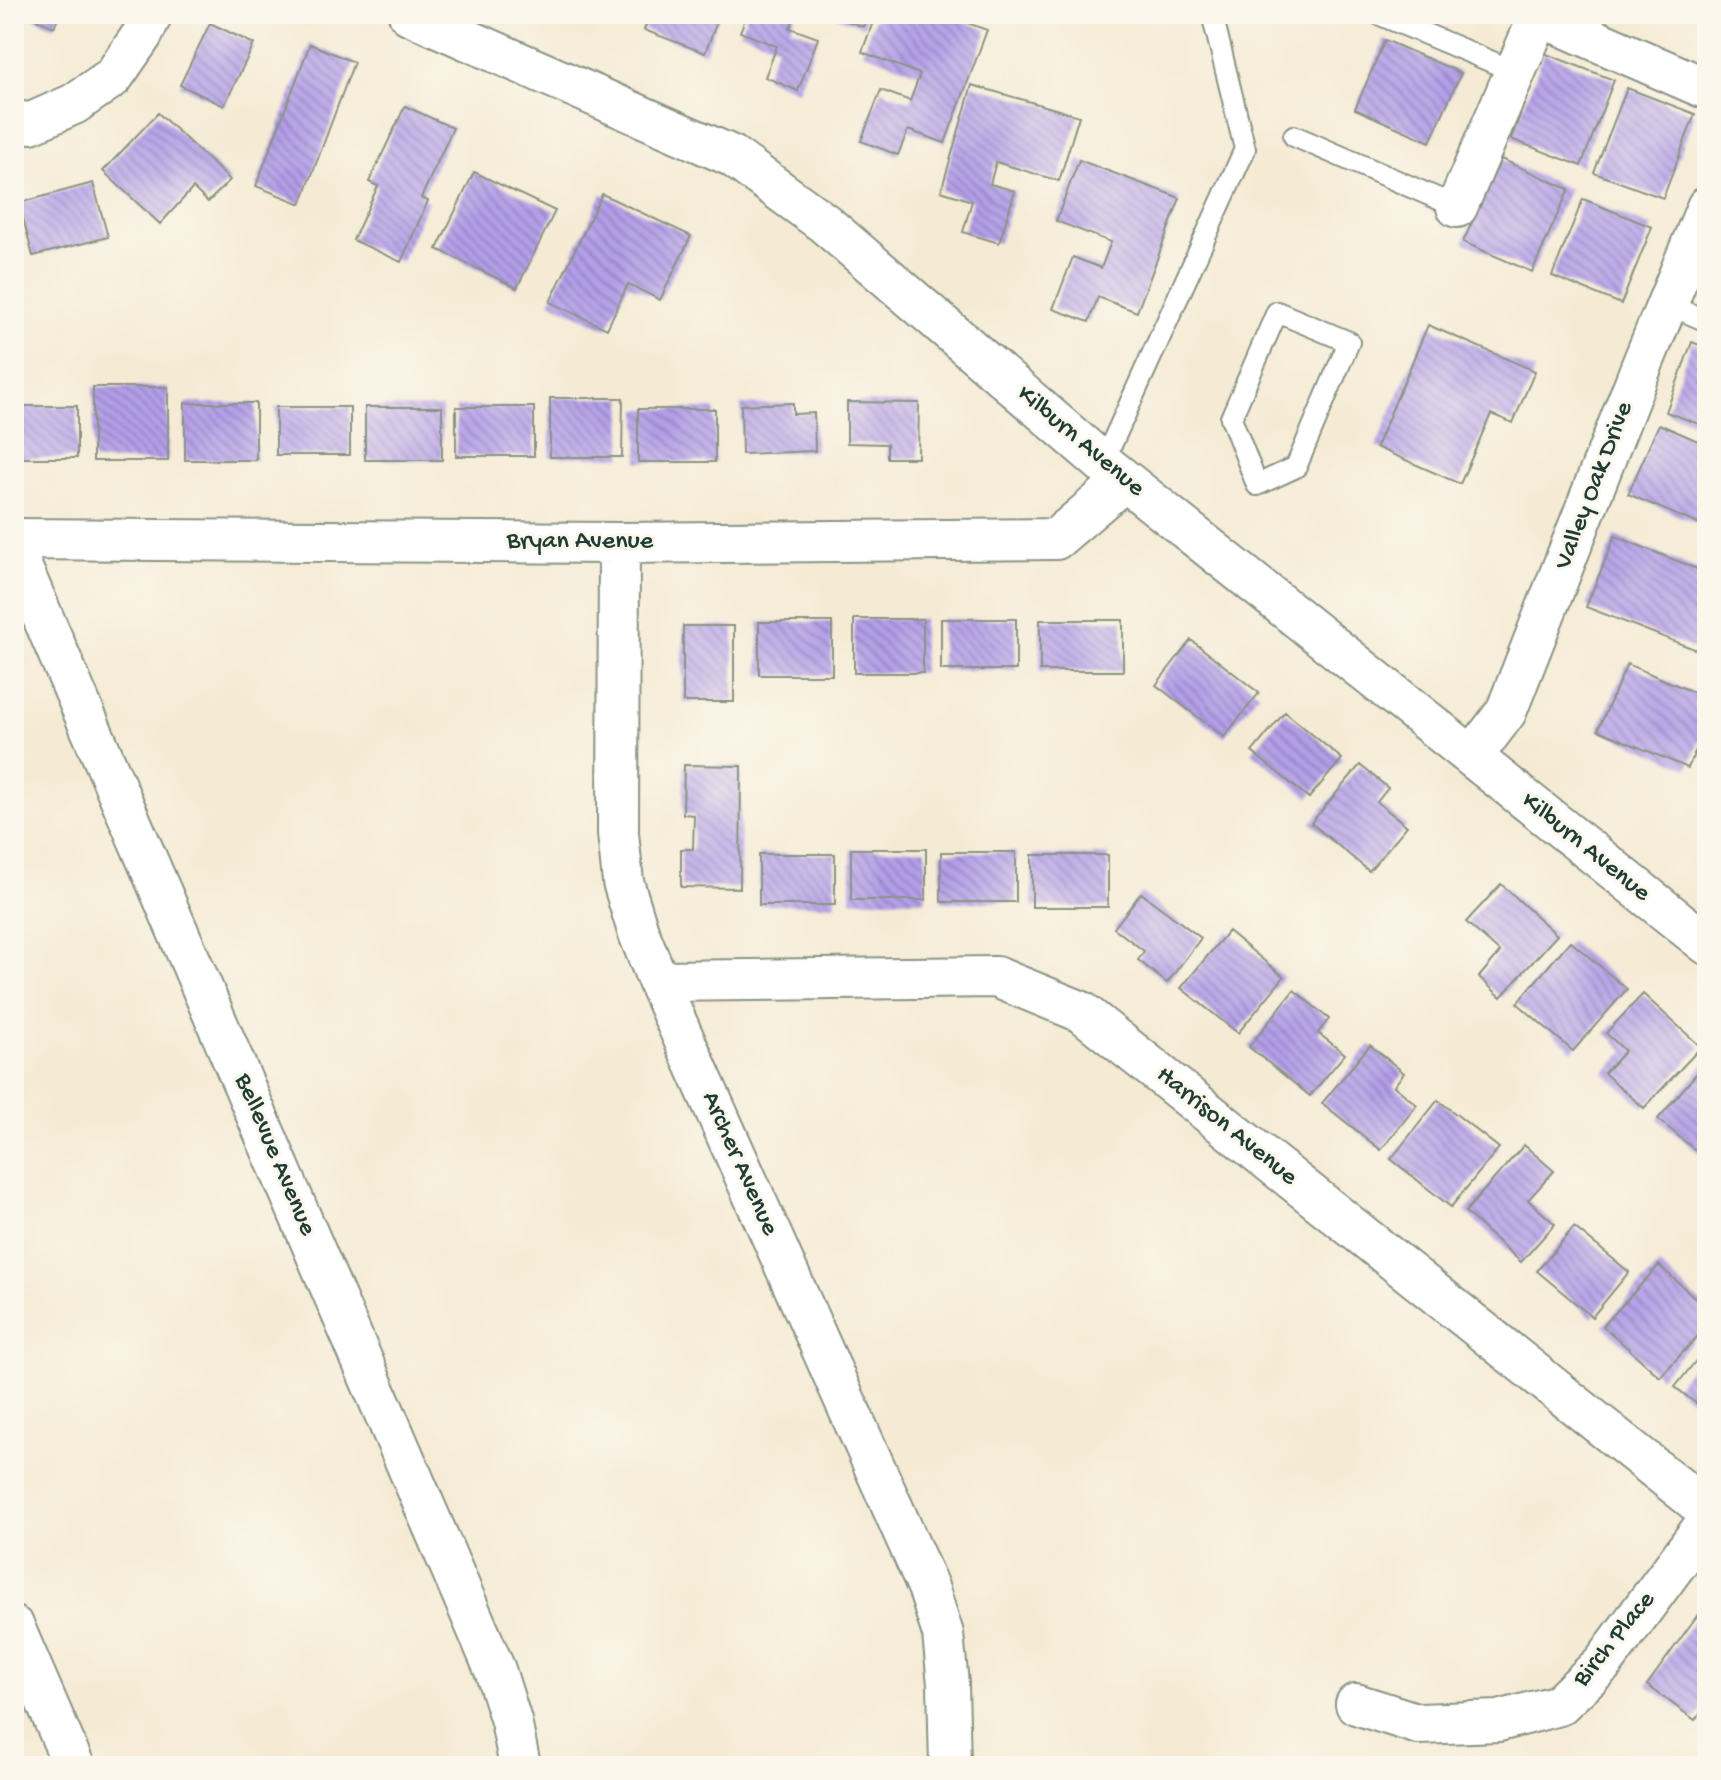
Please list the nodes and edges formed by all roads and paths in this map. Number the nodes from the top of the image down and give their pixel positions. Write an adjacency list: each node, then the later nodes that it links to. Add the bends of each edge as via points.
1 (152, 14): 9 (street, via 113,77 74,104 31,123)
2 (409, 14): 6 (street, Kilburn Avenue)
3 (1212, 14): 15 (lane, via 1245,149)
4 (1378, 14): 7 (lane)
5 (1540, 15): 7 (street); 8 (street)
6 (481, 30): 15 (street, Kilburn Avenue, via 732,156 824,223)
7 (1516, 72): 11 (street)
8 (1707, 89)
9 (14, 121)
10 (1294, 136): 11 (lane)
11 (1457, 207)
12 (1707, 207): 13 (street, Valley Oak Drive)
13 (1667, 304): 14 (lane); 20 (street, Valley Oak Drive, via 1506,712)
14 (1707, 321)
15 (1114, 472): 18 (street, Bryan Avenue, via 1056,539); 20 (street, Kilburn Avenue)
16 (1257, 485): 16 (lane, via 1296,467 1349,342 1277,312 1231,418)
17 (14, 539): 18 (street, Bryan Avenue)
18 (619, 543): 22 (street, Archer Avenue, via 618,833 623,882)
19 (14, 550): 28 (street, Bellevue Avenue, via 495,1670)
20 (1472, 757): 21 (street, Kilburn Avenue)
21 (1707, 944)
22 (658, 981): 23 (street, Harrison Avenue, via 996,977 1082,1012); 29 (street, Archer Avenue, via 928,1587 943,1634)
23 (1707, 1510)
24 (1707, 1522): 26 (street, Birch Place, via 1603,1663 1559,1705 1499,1721 1419,1724)
25 (14, 1627): 27 (street)
26 (1356, 1704)
27 (74, 1766)
28 (520, 1766)
29 (950, 1766)

